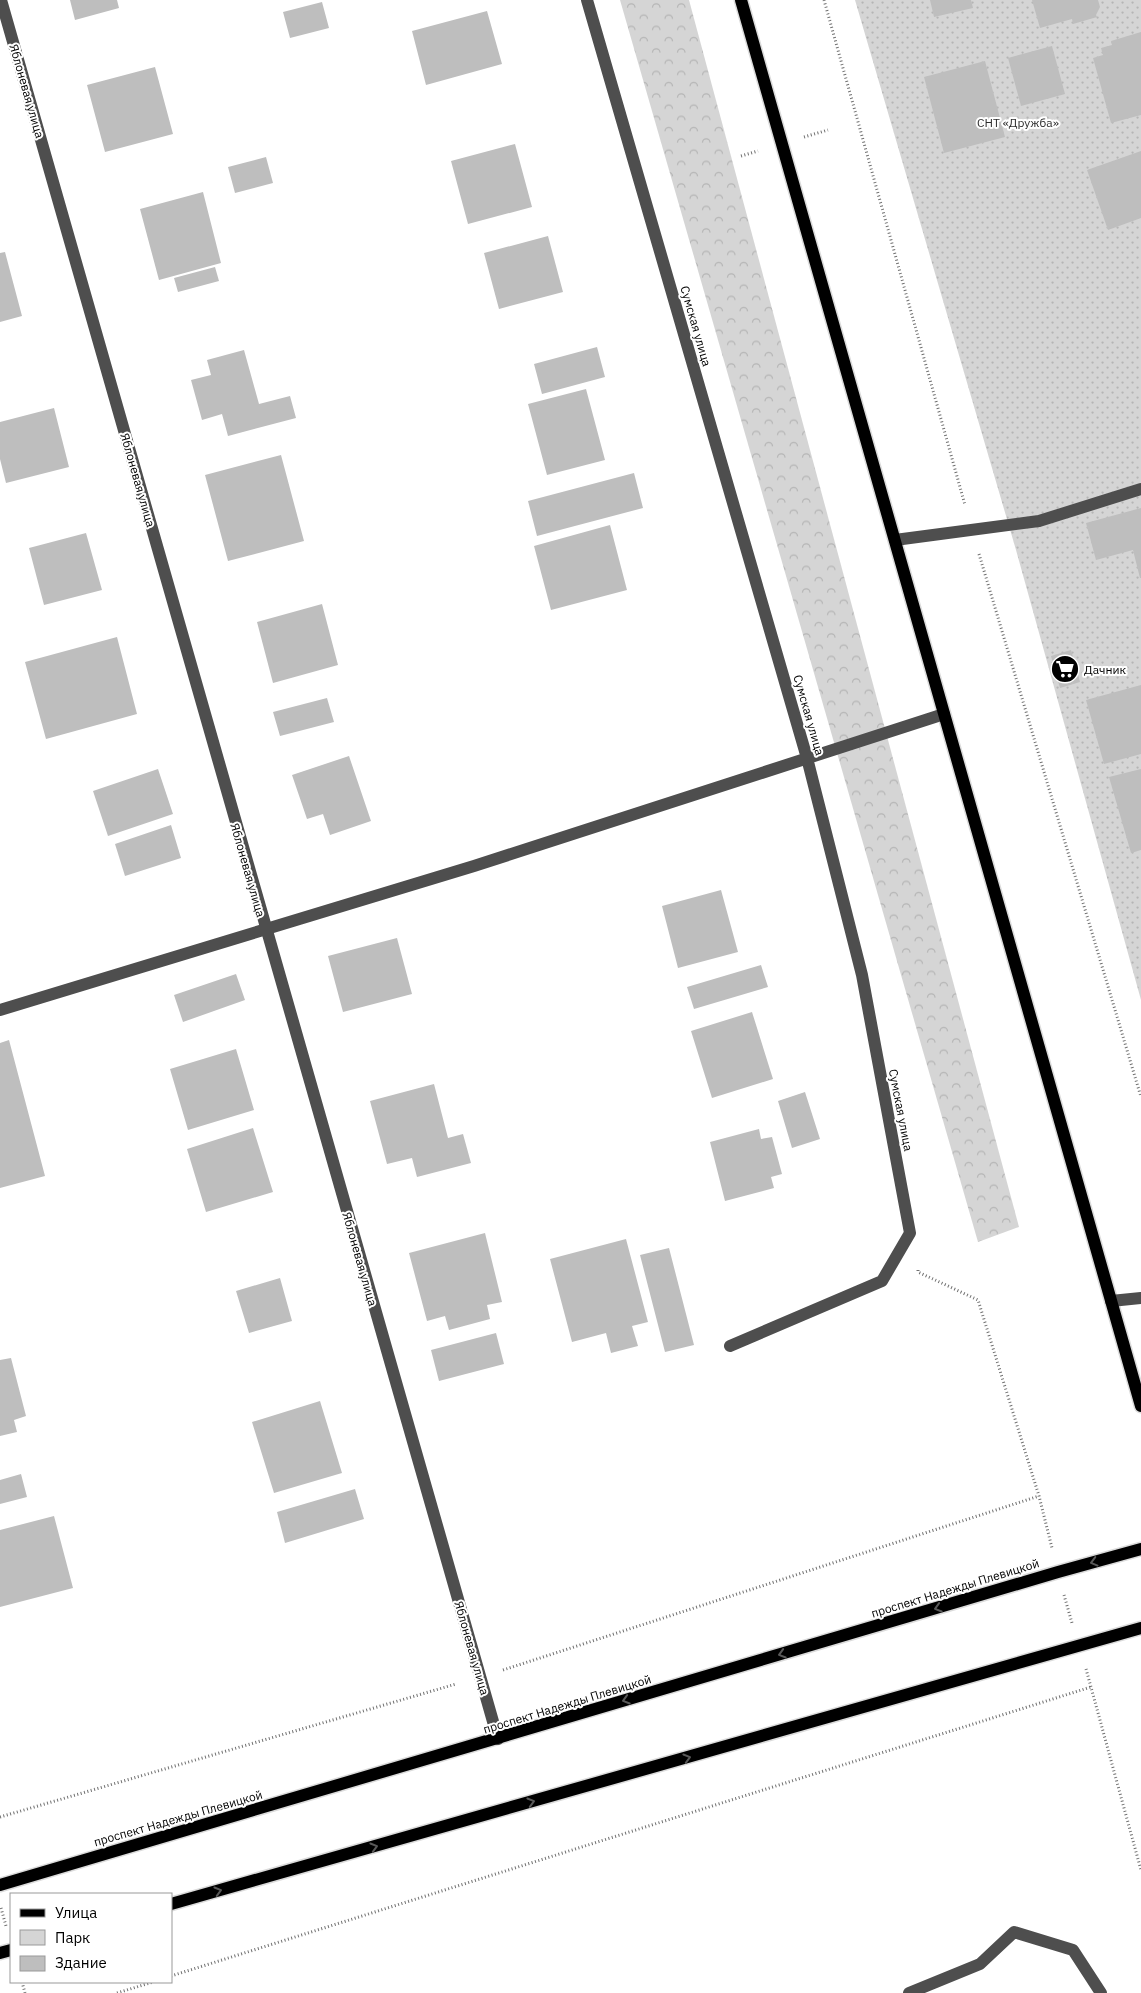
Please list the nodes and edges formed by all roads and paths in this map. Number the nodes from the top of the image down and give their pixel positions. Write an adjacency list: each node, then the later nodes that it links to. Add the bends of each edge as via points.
1 (1, 0): 8 (street, Яблоневая улица)
2 (587, 0): 7 (street, Сумская улица)
3 (741, 0): 5 (main road)
4 (1141, 489): 5 (street, via 1040,521)
5 (895, 540): 6 (main road)
6 (944, 714): 7 (street); 12 (main road)
7 (807, 758): 8 (street, via 474,866); 10 (street, Сумская улица, via 862,975)
8 (265, 929): 9 (street); 17 (street, Яблоневая улица)
9 (0, 1010)
10 (910, 1233): 13 (street, via 882,1281); 17 (path, via 918,1272 978,1300 1039,1496)
11 (1141, 1298): 12 (street)
12 (1111, 1301): 14 (main road)
13 (730, 1346)
14 (1141, 1406)
15 (1141, 1549): 18 (main road, проспект Надежды Плевицкой, one-way to 18)
16 (1141, 1628): 22 (main road, one-way to 16)
17 (480, 1677): 18 (street, Яблоневая улица); 19 (path)
18 (498, 1739): 21 (main road, проспект Надежды Плевицкой)
19 (0, 1817)
20 (1141, 1870): 23 (path, via 1091,1687)
21 (0, 1885)
22 (172, 1904)
23 (172, 1976)
24 (150, 1983): 25 (path)
25 (117, 1993)
26 (910, 1993): 27 (street, via 980,1964 1014,1932 1073,1950)
27 (1101, 1993)

